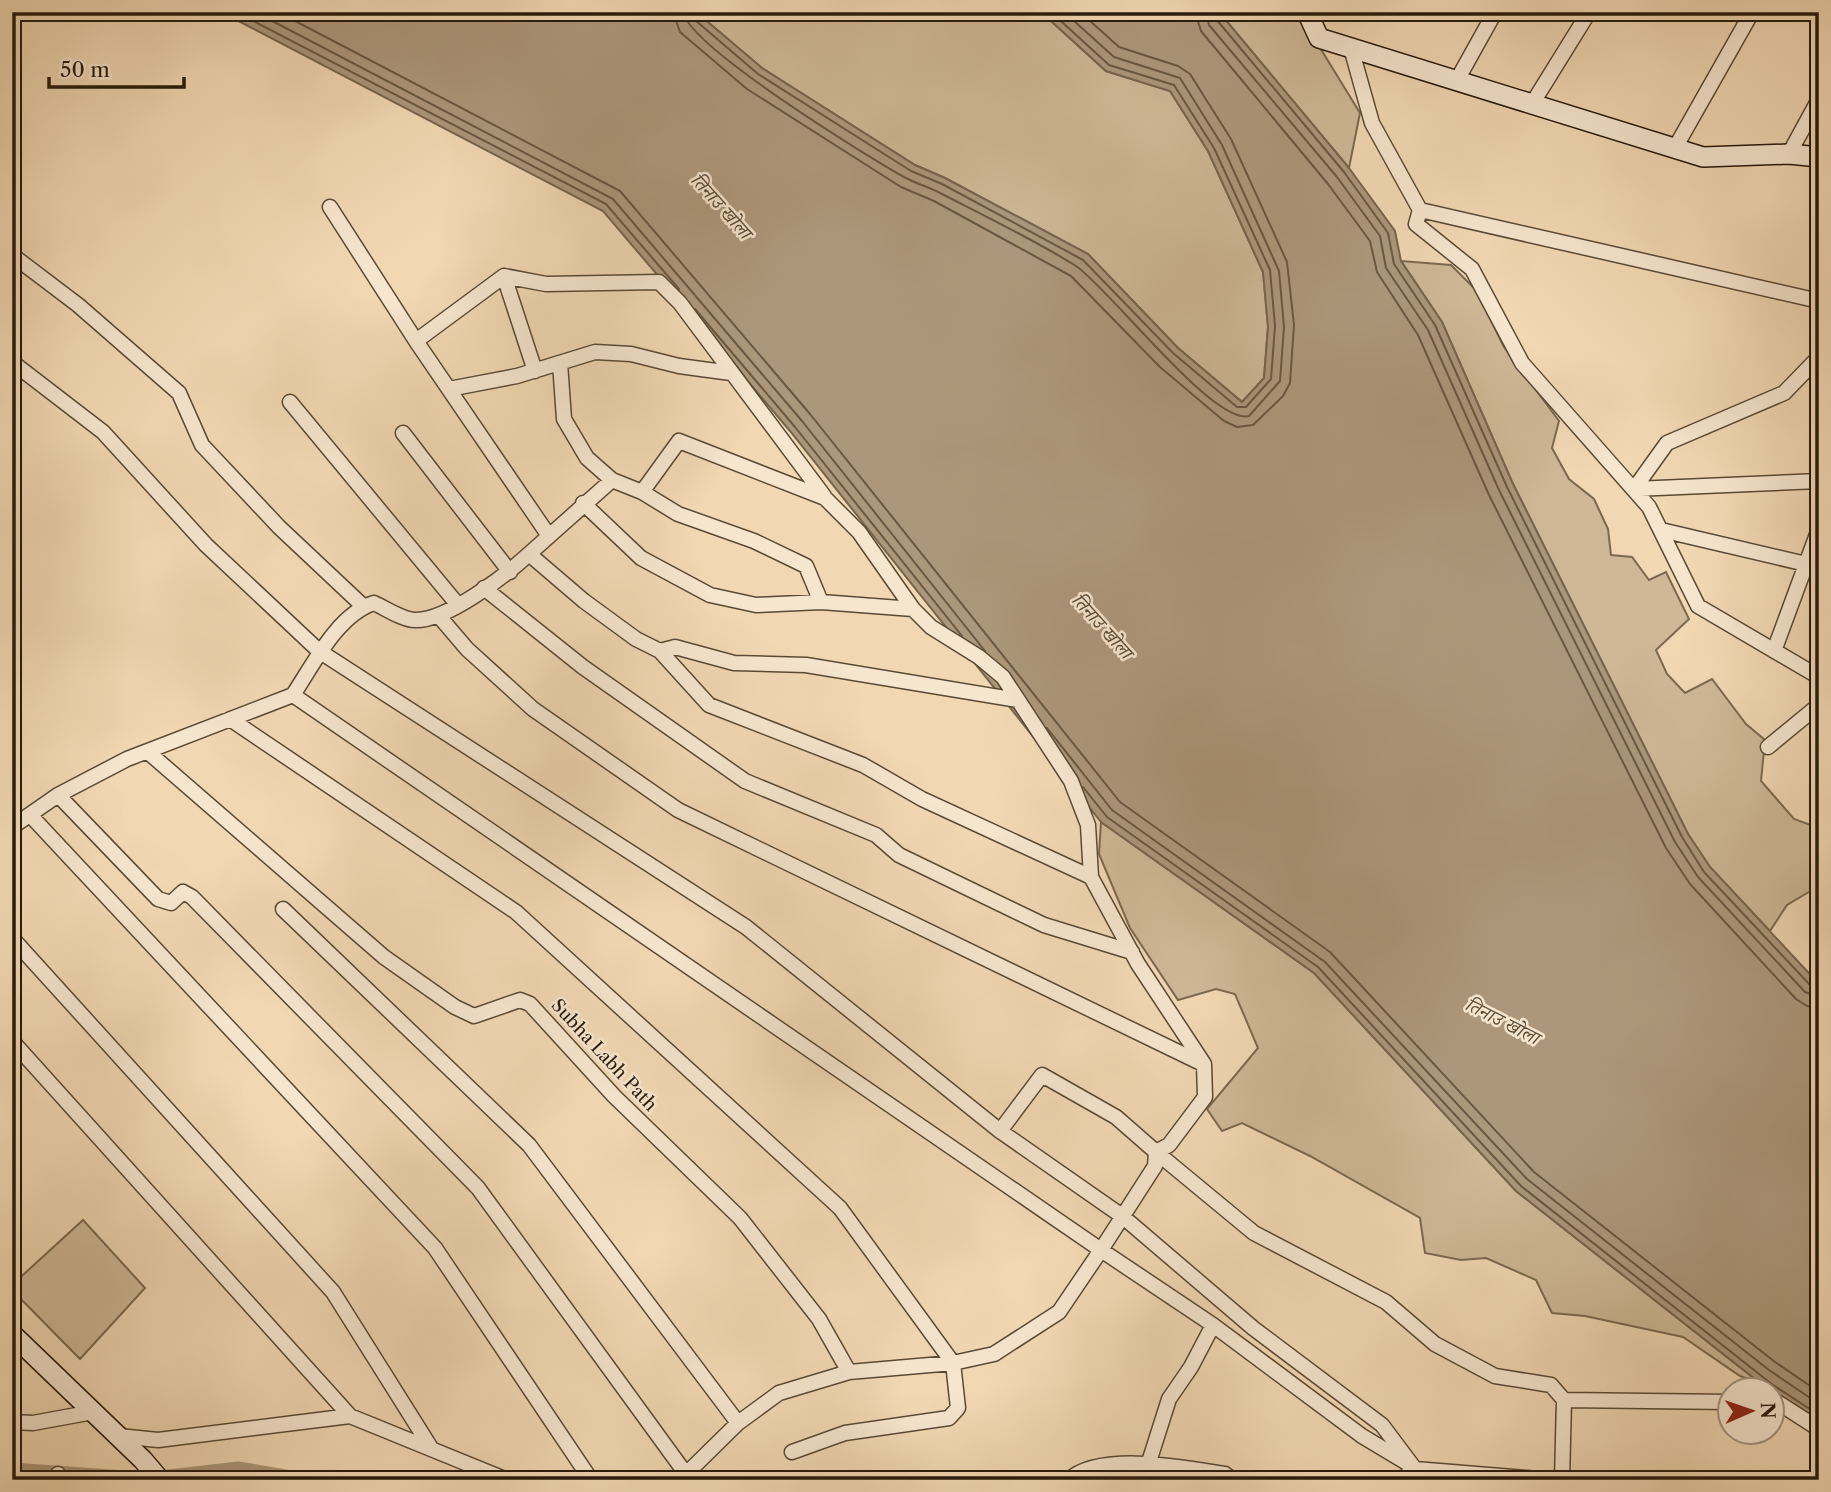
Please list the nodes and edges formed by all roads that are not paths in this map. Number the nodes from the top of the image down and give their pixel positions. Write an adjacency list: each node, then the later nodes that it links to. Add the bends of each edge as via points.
1 (1307, 12): 5 (main road, via 1319,38)
2 (1495, 12): 6 (street)
3 (1589, 12): 8 (street)
4 (1752, 12): 9 (street)
5 (1352, 48): 6 (main road); 13 (street, via 1372,123)
6 (1456, 82): 8 (main road)
7 (1819, 99): 10 (street)
8 (1532, 104): 9 (main road)
9 (1675, 148): 10 (main road, via 1703,157)
10 (1789, 154): 11 (main road)
11 (1819, 157)
12 (330, 207): 17 (street)
13 (1420, 210): 16 (street); 28 (street, via 1416,224 1472,269 1522,363)
14 (12, 255): 41 (street, via 179,393 202,445 279,527)
15 (504, 276): 17 (street); 21 (street); 22 (street, via 546,284 659,282)
16 (1819, 302)
17 (416, 341): 23 (street)
18 (1819, 357): 28 (street, via 1784,393 1667,443)
19 (12, 362): 44 (street, via 103,432 206,545)
20 (560, 363): 21 (street); 22 (street, via 595,352 631,354); 26 (street, via 564,419 587,458)
21 (535, 371): 23 (street)
22 (731, 373): 30 (street)
23 (449, 389): 34 (street)
24 (290, 402): 40 (street)
25 (403, 433): 37 (street)
26 (612, 480): 29 (street); 31 (street)
27 (1819, 481): 28 (street)
28 (1634, 489): 33 (street)
29 (642, 492): 30 (street, via 679,441); 39 (street, via 678,514 754,541 806,566)
30 (825, 498): 42 (street, via 859,532)
31 (583, 503): 34 (street); 39 (street, via 641,558 710,595 756,605)
32 (1819, 529): 36 (street)
33 (1661, 530): 36 (street); 46 (street, via 1698,606)
34 (549, 536): 35 (street)
35 (529, 554): 37 (street); 45 (street, via 584,601)
36 (1813, 565): 46 (street)
37 (510, 572): 38 (street)
38 (484, 588): 40 (street); 60 (street, via 583,667 745,781 876,835 899,855 1044,925)
39 (821, 602): 42 (street)
40 (458, 605): 43 (street)
41 (363, 606): 43 (street, via 374,603 414,621); 44 (street)
42 (914, 610): 49 (street, via 1003,677)
43 (438, 615): 62 (street, via 467,649 533,709 678,810)
44 (319, 651): 48 (street); 63 (street, via 746,927)
45 (660, 651): 49 (street, via 675,648 734,663 806,665); 57 (street, via 709,705 863,765 922,799)
46 (1774, 651): 47 (street)
47 (1819, 677)
48 (293, 695): 51 (street); 66 (street)
49 (1018, 700): 57 (street, via 1071,781 1088,825)
50 (1819, 705): 52 (street)
51 (230, 719): 53 (street); 69 (street, via 516,912 840,1208)
52 (1768, 747)
53 (148, 752): 54 (street); 70 (street, Subha Labh Path, via 384,957 455,1007 474,1016 520,1000 530,1004 614,1096 740,1218 820,1319)
54 (58, 795): 55 (street); 84 (street, via 158,899 171,904 183,892 192,897 478,1188)
55 (31, 816): 56 (street); 87 (street, via 435,1248)
56 (12, 827)
57 (1091, 877): 60 (street)
58 (283, 909): 77 (street, via 530,1145)
59 (12, 938): 80 (street, via 333,1292)
60 (1132, 952): 62 (street)
61 (12, 1041): 75 (street)
62 (1204, 1064): 64 (street, via 1205,1097 1169,1145)
63 (1000, 1131): 64 (street, via 1042,1075 1116,1117); 65 (street)
64 (1156, 1152): 65 (street, via 1155,1166); 71 (street, via 1254,1233 1386,1303 1435,1344 1495,1376 1551,1385)
65 (1122, 1216): 66 (street); 83 (street, via 1253,1328 1382,1425)
66 (1101, 1250): 67 (street); 69 (street, via 1059,1312 994,1354)
67 (1213, 1325): 82 (street, via 1169,1399); 83 (street, via 1362,1436)
68 (12, 1334): 74 (main road)
69 (953, 1363): 70 (street); 81 (street, via 959,1399 949,1418 845,1433)
70 (849, 1372): 77 (street, via 779,1393)
71 (1564, 1400): 72 (street); 92 (street)
72 (1716, 1402)
73 (1786, 1408): 78 (street)
74 (93, 1412): 76 (street, via 33,1423); 79 (main road)
75 (350, 1416): 79 (street, via 158,1440); 80 (street)
76 (12, 1422)
77 (738, 1423): 84 (street)
78 (1819, 1429)
79 (119, 1436): 85 (main road)
80 (431, 1448): 86 (street)
81 (792, 1452)
82 (1149, 1462): 88 (street, via 1082,1470); 89 (street, via 1225,1474)
83 (1415, 1469): 90 (street); 91 (street)
84 (683, 1477)
85 (160, 1480)
86 (507, 1480)
87 (591, 1480)
88 (1069, 1480)
89 (1233, 1480)
90 (1400, 1480)
91 (1549, 1480)
92 (1562, 1480)

